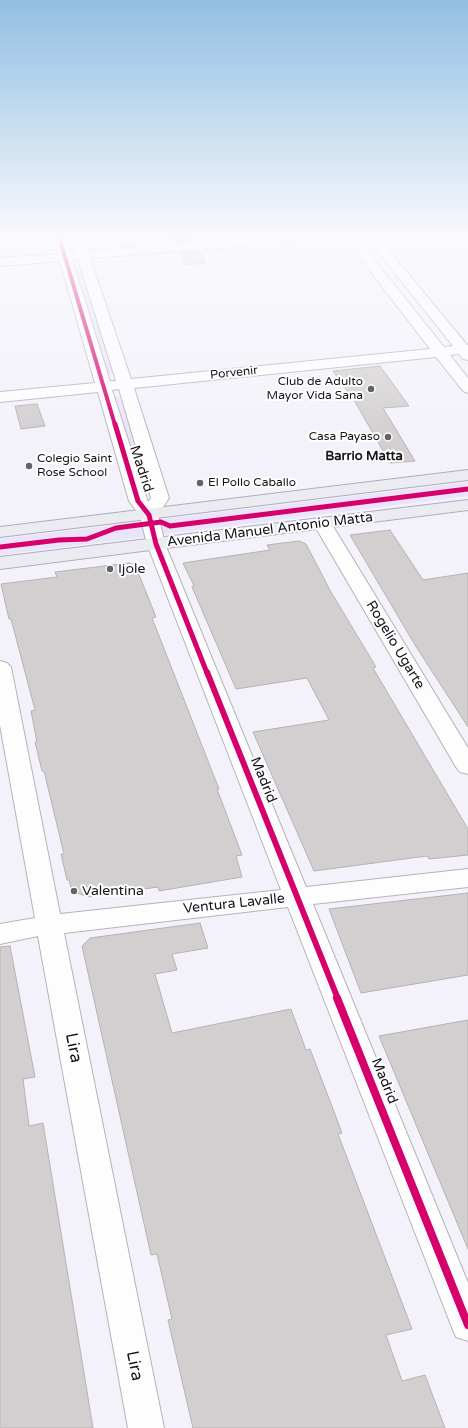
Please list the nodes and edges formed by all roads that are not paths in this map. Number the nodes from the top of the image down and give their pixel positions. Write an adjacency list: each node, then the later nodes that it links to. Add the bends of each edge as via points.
1 (78, 304): 8 (street, Madrid)
2 (99, 304): 7 (street, Madrid)
3 (402, 304): 6 (street)
4 (427, 304): 5 (street)
5 (466, 351): 6 (street, Porvenir)
6 (440, 352): 7 (street, Porvenir); 9 (street)
7 (125, 385): 8 (street, Porvenir); 13 (street, Madrid, via 160,498)
8 (103, 387): 10 (street, Porvenir); 13 (street, Madrid, via 138,501)
9 (468, 388)
10 (0, 397)
11 (468, 475): 13 (main road)
12 (468, 504): 14 (main road, Avenida Manuel Antonio Matta)
13 (149, 515): 15 (main road); 16 (street, Madrid)
14 (322, 523): 16 (main road, Avenida Manuel Antonio Matta); 19 (street, Rogelio Ugarte)
15 (0, 532)
16 (156, 544): 17 (main road, Avenida Manuel Antonio Matta); 21 (street, Madrid)
17 (0, 563)
18 (0, 668): 22 (street, Lira)
19 (468, 768)
20 (468, 878): 21 (street, Ventura Lavalle)
21 (297, 897): 22 (street, Ventura Lavalle); 24 (street, Madrid)
22 (50, 925): 23 (street, Ventura Lavalle); 25 (street, Lira)
23 (0, 934)
24 (468, 1325)
25 (146, 1428)

